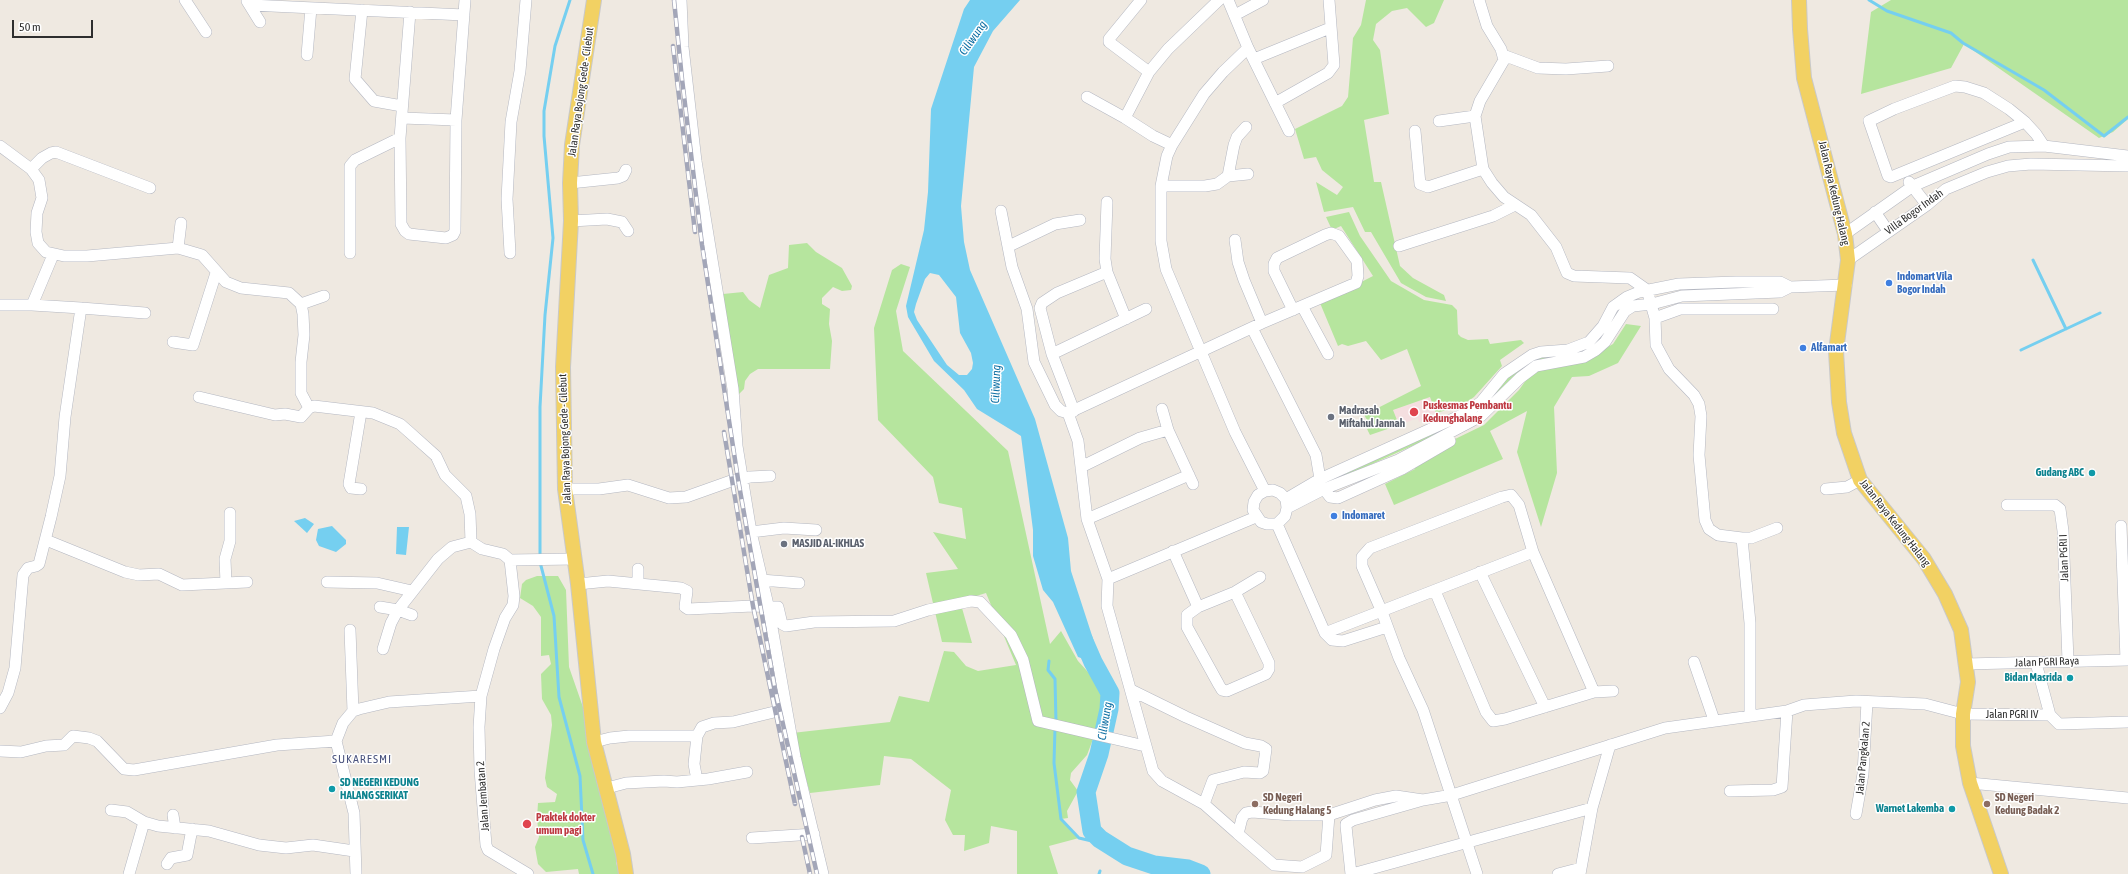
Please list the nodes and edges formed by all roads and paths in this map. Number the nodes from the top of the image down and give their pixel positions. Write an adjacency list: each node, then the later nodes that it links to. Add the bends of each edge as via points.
1 (185, 0): 21 (street)
2 (465, 0): 17 (street)
3 (526, 0): 73 (street, via 520,71 511,122 507,199)
4 (594, 0): 53 (main road, Jalan Raya Bojong Gede - Cilebut, via 578,96)
5 (680, 0): 108 (street, via 696,161 733,389 737,446)
6 (1141, 0): 27 (street, via 1109,42)
7 (1219, 0): 27 (street, via 1168,49)
8 (1228, 0): 18 (street)
9 (1264, 0): 18 (street)
10 (1329, 0): 20 (street)
11 (1479, 0): 24 (street, via 1487,26)
12 (1799, 0): 67 (main road, Jalan Raya Kedung Halang, via 1804,78)
13 (248, 2): 14 (street); 19 (street)
14 (311, 8): 15 (street); 23 (street)
15 (362, 10): 16 (street); 30 (street, via 355,79 374,100)
16 (410, 12): 17 (street); 30 (street)
17 (464, 15): 34 (street)
18 (1235, 15): 22 (street)
19 (260, 22)
20 (1330, 28): 25 (street); 29 (street, via 1334,65 1328,73)
21 (206, 32)
22 (1248, 48): 25 (street); 41 (street, via 1204,94)
23 (307, 55)
24 (1503, 55): 26 (street, via 1538,68); 31 (street, via 1502,64 1480,101)
25 (1254, 60): 29 (street)
26 (1608, 66)
27 (1149, 72): 33 (street)
28 (1087, 97): 33 (street)
29 (1275, 102): 38 (street)
30 (402, 106): 32 (street)
31 (1475, 116): 35 (street); 48 (street)
32 (402, 118): 34 (street); 40 (street)
33 (1125, 118): 41 (street)
34 (456, 120): 40 (street, via 455,232 450,237 409,234 403,228)
35 (1439, 121)
36 (2024, 122): 43 (street); 51 (street); 51 (street, via 1984,93 1965,87 1955,86 1894,109 1870,121 1888,176)
37 (1246, 127): 52 (street, via 1234,145)
38 (1288, 131)
39 (1415, 131): 48 (street, via 1420,184 1428,187)
40 (400, 138): 72 (street, via 355,160 350,166)
41 (1172, 145): 54 (street)
42 (0, 146): 47 (street)
43 (2044, 146): 45 (street, Villa Bogor Indah); 55 (street, Villa Bogor Indah, via 2023,145 1995,151)
44 (2128, 156): 45 (street, Villa Bogor Indah)
45 (2107, 159): 46 (street, Villa Bogor Indah); 59 (street, Villa Bogor Indah, via 2008,166 1946,189)
46 (2128, 166)
47 (31, 169): 56 (street, via 42,158 56,152); 74 (street, via 39,180 42,198 36,221 38,243 43,250)
48 (1483, 169): 58 (street, via 1504,197)
49 (626, 170): 53 (street, via 623,176 618,178)
50 (1248, 174): 52 (street)
51 (1903, 174): 55 (street)
52 (1228, 176): 54 (street, via 1216,184 1205,186)
53 (570, 183): 63 (main road, Jalan Raya Bojong Gede - Cilebut)
54 (1161, 186): 97 (street, via 1162,257)
55 (1913, 186): 59 (street); 61 (street, Villa Bogor Indah)
56 (150, 188)
57 (1107, 202): 76 (street)
58 (1515, 205): 70 (street, via 1492,216); 80 (street, via 1532,215 1547,234 1556,247 1567,273 1574,276 1630,278)
59 (1927, 205): 66 (street, Villa Bogor Indah)
60 (1002, 211): 69 (street)
61 (1875, 212): 66 (street); 67 (street, Villa Bogor Indah)
62 (1080, 220): 69 (street, via 1055,224)
63 (571, 221): 65 (street, via 607,219 622,222); 112 (main road, Jalan Raya Bojong Gede - Cilebut, via 563,367)
64 (181, 223): 71 (street)
65 (628, 231)
66 (1888, 232): 75 (street, Villa Bogor Indah)
67 (1845, 234): 75 (main road, Jalan Raya Kedung Halang)
68 (1235, 240): 93 (street, via 1238,262)
69 (1009, 246): 104 (street, via 1012,267 1027,309 1034,362 1055,405 1061,411)
70 (1399, 246)
71 (178, 248): 74 (street, via 114,254); 77 (street, via 202,255)
72 (350, 253)
73 (510, 253)
74 (52, 255): 85 (street)
75 (1848, 260): 78 (main road, Jalan Raya Kedung Halang)
76 (1107, 272): 92 (street); 98 (street, via 1042,303 1040,308)
77 (216, 273): 82 (street, via 226,282 241,288 289,294); 96 (street, via 193,345)
78 (1846, 285): 79 (street); 109 (main road, Jalan Raya Kedung Halang, via 1836,351 1839,402 1844,433)
79 (1790, 287): 80 (street, via 1780,282 1736,282 1679,284); 83 (street, via 1780,292 1682,296)
80 (1647, 290): 83 (street); 94 (street, via 1627,297 1614,307)
81 (324, 296): 82 (street)
82 (301, 304): 101 (street, via 304,327 301,393)
83 (1652, 304): 91 (street); 94 (street, via 1634,306)
84 (0, 305): 85 (street)
85 (32, 305): 86 (street)
86 (81, 308): 90 (street); 126 (street, via 66,410 60,476)
87 (1298, 308): 87 (street, via 1356,283 1357,261 1339,236 1331,233 1325,235 1277,258 1274,271); 93 (street); 99 (street)
88 (1146, 309): 92 (street)
89 (1773, 309): 91 (street, via 1680,309)
90 (145, 314)
91 (1656, 318): 125 (street, via 1656,345 1669,369 1694,395 1699,404 1699,456 1705,520 1709,529 1718,535)
92 (1126, 319): 98 (street)
93 (1262, 323): 95 (street)
94 (1608, 327): 110 (street, via 1589,342 1568,350 1541,352 1518,363 1504,374 1481,402 1466,413); 110 (street, via 1596,350 1584,357 1536,366 1484,413 1400,465)
95 (1252, 328): 97 (street); 110 (street, via 1316,455)
96 (173, 342)
97 (1202, 352): 104 (street); 114 (street, via 1235,432)
98 (1052, 354): 104 (street)
99 (1328, 354)
100 (199, 397): 101 (street, via 275,415 301,416)
101 (309, 408): 103 (street, via 314,406)
102 (1162, 409): 105 (street)
103 (361, 412): 111 (street, via 349,484 351,488); 127 (street, via 381,416 400,424 436,456 443,472 461,490 469,503)
104 (1071, 412): 106 (street)
105 (1168, 430): 106 (street, via 1140,438); 119 (street, via 1191,480)
106 (1081, 467): 119 (street)
107 (770, 476): 108 (street)
108 (743, 479): 112 (street, via 686,497 669,498 628,485 599,489); 124 (street)
109 (1860, 480): 113 (street, via 1847,487); 160 (main road, Jalan Raya Kedung Halang, via 1921,555 1938,582 1962,630)
110 (1322, 484): 115 (street)
111 (361, 489)
112 (565, 489): 130 (main road, Jalan Raya Bojong Gede - Cilebut)
113 (1826, 489)
114 (1265, 491): 115 (street, via 1273,490 1280,493); 118 (street, via 1258,495 1254,502 1253,510)
115 (1286, 504): 120 (street, via 1285,516)
116 (2007, 505): 157 (street, Jalan PGRI I, via 2055,506 2060,509)
117 (230, 513): 139 (street, via 230,541 225,559)
118 (1256, 517): 120 (street, via 1267,524); 128 (street)
119 (1087, 519): 135 (street)
120 (1277, 524): 154 (street)
121 (2121, 526): 156 (street)
122 (1777, 528): 125 (street, via 1751,538)
123 (816, 530): 124 (street, via 784,528)
124 (751, 532): 136 (street)
125 (1742, 538): 172 (street, via 1750,623)
126 (46, 540): 139 (street, via 133,574 154,573 179,583 194,585); 167 (street, via 39,564 28,568 23,575 15,668 8,693)
127 (471, 542): 131 (street, via 503,554); 143 (street, via 452,547 438,559)
128 (1174, 551): 135 (street); 148 (street)
129 (1533, 552): 133 (street); 150 (street, via 1519,505 1511,495 1502,496 1370,548 1362,557 1362,566); 163 (street)
130 (569, 559): 131 (street); 142 (main road, Jalan Raya Bojong Gede - Cilebut)
131 (510, 560): 164 (street, Jalan Jembatan 2, via 513,605 496,643)
132 (638, 569): 140 (street)
133 (1480, 572): 144 (street); 166 (street)
134 (1260, 578): 145 (street)
135 (1108, 579): 161 (street, via 1107,606)
136 (761, 580): 141 (street); 146 (street)
137 (247, 582): 139 (street)
138 (327, 582): 143 (street, via 377,583)
139 (226, 583)
140 (638, 583): 142 (street, via 608,581); 146 (street, via 681,588 687,591 686,607 692,610)
141 (799, 583)
142 (578, 584): 178 (main road, Jalan Raya Bojong Gede - Cilebut)
143 (412, 591): 149 (street)
144 (1435, 591): 150 (street); 166 (street, via 1492,721)
145 (1236, 592): 148 (street); 148 (street, via 1269,663 1269,669 1266,674 1234,689 1222,690 1187,627 1187,615)
146 (768, 605): 169 (street); 180 (street, via 778,607 782,624 786,626 814,622 894,621 928,610 971,601 980,602 1011,635 1023,660 1038,721)
147 (380, 607): 149 (street)
148 (1198, 607)
149 (398, 610): 151 (street); 155 (street)
150 (1382, 612): 152 (street); 154 (street)
151 (412, 615)
152 (1387, 628): 154 (street, via 1343,640 1332,640); 187 (street, via 1423,710)
153 (350, 630): 168 (street)
154 (1325, 633)
155 (383, 649)
156 (2127, 660): 157 (street, Jalan PGRI Raya)
157 (2068, 661): 159 (street, Jalan PGRI Raya)
158 (1694, 662): 174 (street)
159 (2036, 663): 160 (street, Jalan PGRI Raya); 173 (street)
160 (1966, 664): 171 (main road, Jalan Raya Kedung Halang, via 1968,682)
161 (1131, 690): 180 (street); 190 (street, via 1186,717 1266,750 1263,771 1244,772 1213,780)
162 (1613, 690): 163 (street)
163 (1594, 692): 166 (street)
164 (481, 696): 168 (street, via 389,702); 208 (street, Jalan Jembatan 2, via 479,727 486,845 497,857)
165 (1867, 702): 170 (street, Jalan PGRI IV, via 1804,705); 171 (street, Jalan PGRI IV, via 1925,704); 193 (street, Jalan Pangkalan 2, via 1863,774)
166 (1545, 707)
167 (0, 708)
168 (353, 710): 177 (street, via 343,722)
169 (786, 711): 176 (street, via 733,722 714,723 702,727); 199 (street)
170 (1787, 711): 172 (street, Jalan PGRI IV); 186 (street, via 1782,787 1773,790)
171 (1963, 714): 173 (street, Jalan PGRI IV); 184 (main road, Jalan Raya Kedung Halang, via 1963,746)
172 (1750, 715): 174 (street, Jalan PGRI IV)
173 (2050, 715): 175 (street, Jalan PGRI IV, via 2059,724)
174 (1714, 720): 179 (street, Jalan PGRI IV, via 1665,728)
175 (2128, 722)
176 (697, 736): 178 (street, via 629,736); 183 (street, via 694,764)
177 (336, 740): 181 (street, via 277,745 134,770 124,769 97,741 89,738 73,736 64,745 21,752); 203 (street, via 354,812)
178 (594, 742): 185 (main road, Jalan Raya Bojong Gede - Cilebut)
179 (1610, 745): 187 (street, Jalan PGRI IV); 191 (street)
180 (1145, 746): 190 (street, via 1149,764 1157,777)
181 (0, 751)
182 (747, 772): 183 (street)
183 (697, 780): 185 (street, via 626,783)
184 (1970, 783): 188 (street); 214 (main road, Jalan Raya Kedung Halang)
185 (607, 788): 209 (main road, Jalan Raya Bojong Gede - Cilebut)
186 (1730, 791)
187 (1452, 795): 189 (street, Jalan PGRI IV); 202 (street)
188 (2128, 798)
189 (1423, 800): 195 (street, via 1396,796); 211 (street, via 1346,824)
190 (1204, 804): 200 (street)
191 (1592, 808): 202 (street); 205 (street)
192 (111, 810): 196 (street, via 127,812)
193 (1856, 814)
194 (173, 815): 197 (street)
195 (1329, 815): 200 (street, via 1246,813); 200 (street, via 1326,855 1302,867 1274,864)
196 (144, 822): 197 (street); 206 (street)
197 (175, 828): 198 (street)
198 (192, 829): 203 (street, via 223,834 259,845 286,848 313,845); 204 (street, via 187,855 171,858)
199 (814, 834): 201 (street); 210 (street)
200 (1238, 834)
201 (752, 838)
202 (1468, 843): 211 (street); 212 (street)
203 (354, 851): 207 (street)
204 (167, 864)
205 (1580, 871): 213 (street)
206 (129, 874)
207 (356, 874)
208 (528, 874)
209 (626, 874)
210 (823, 874)
211 (1352, 874)
212 (1477, 874)
213 (1558, 874)
214 (2001, 874)

